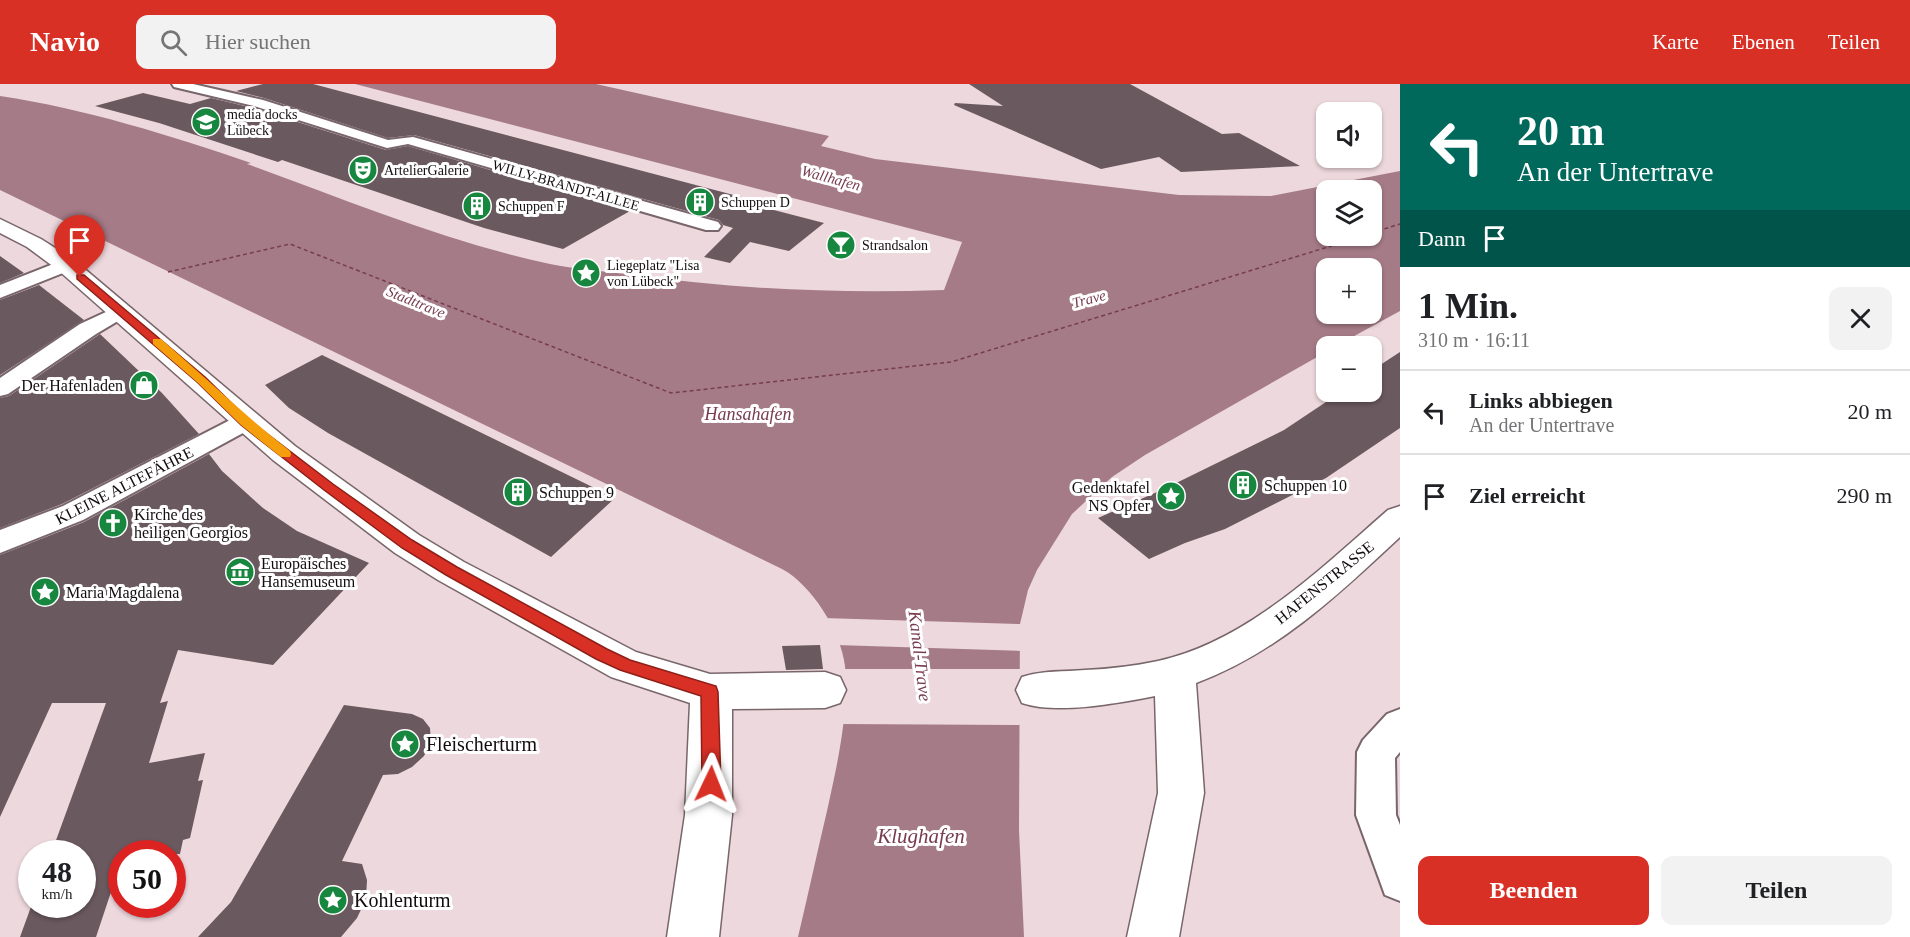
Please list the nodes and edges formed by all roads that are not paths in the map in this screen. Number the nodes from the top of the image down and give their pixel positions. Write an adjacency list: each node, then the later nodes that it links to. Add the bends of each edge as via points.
1 (178, 84): 3 (street, WILLY-BRANDT-ALLEE, via 267,106 387,144 408,140)
2 (0, 225): 4 (main road)
3 (712, 226)
4 (66, 265): 5 (street); 6 (main road)
5 (0, 292)
6 (121, 311): 7 (street); 8 (main road)
7 (0, 389)
8 (245, 422): 10 (street, KLEINE ALTEFÄHRE, via 72,513); 14 (main road, via 344,499 451,571 626,665)
9 (1400, 518): 11 (main road, HAFENSTRASSE, via 1275,624)
10 (0, 542)
11 (1175, 673): 13 (main road, HAFENSTRASSE, via 1147,680); 18 (main road, via 1181,792)
12 (825, 690): 14 (main road)
13 (1037, 690)
14 (710, 692): 17 (main road, via 713,764 707,844)
15 (1400, 726): 16 (street, via 1376,752 1376,815)
16 (1400, 880)
17 (693, 937)
18 (1153, 937)

